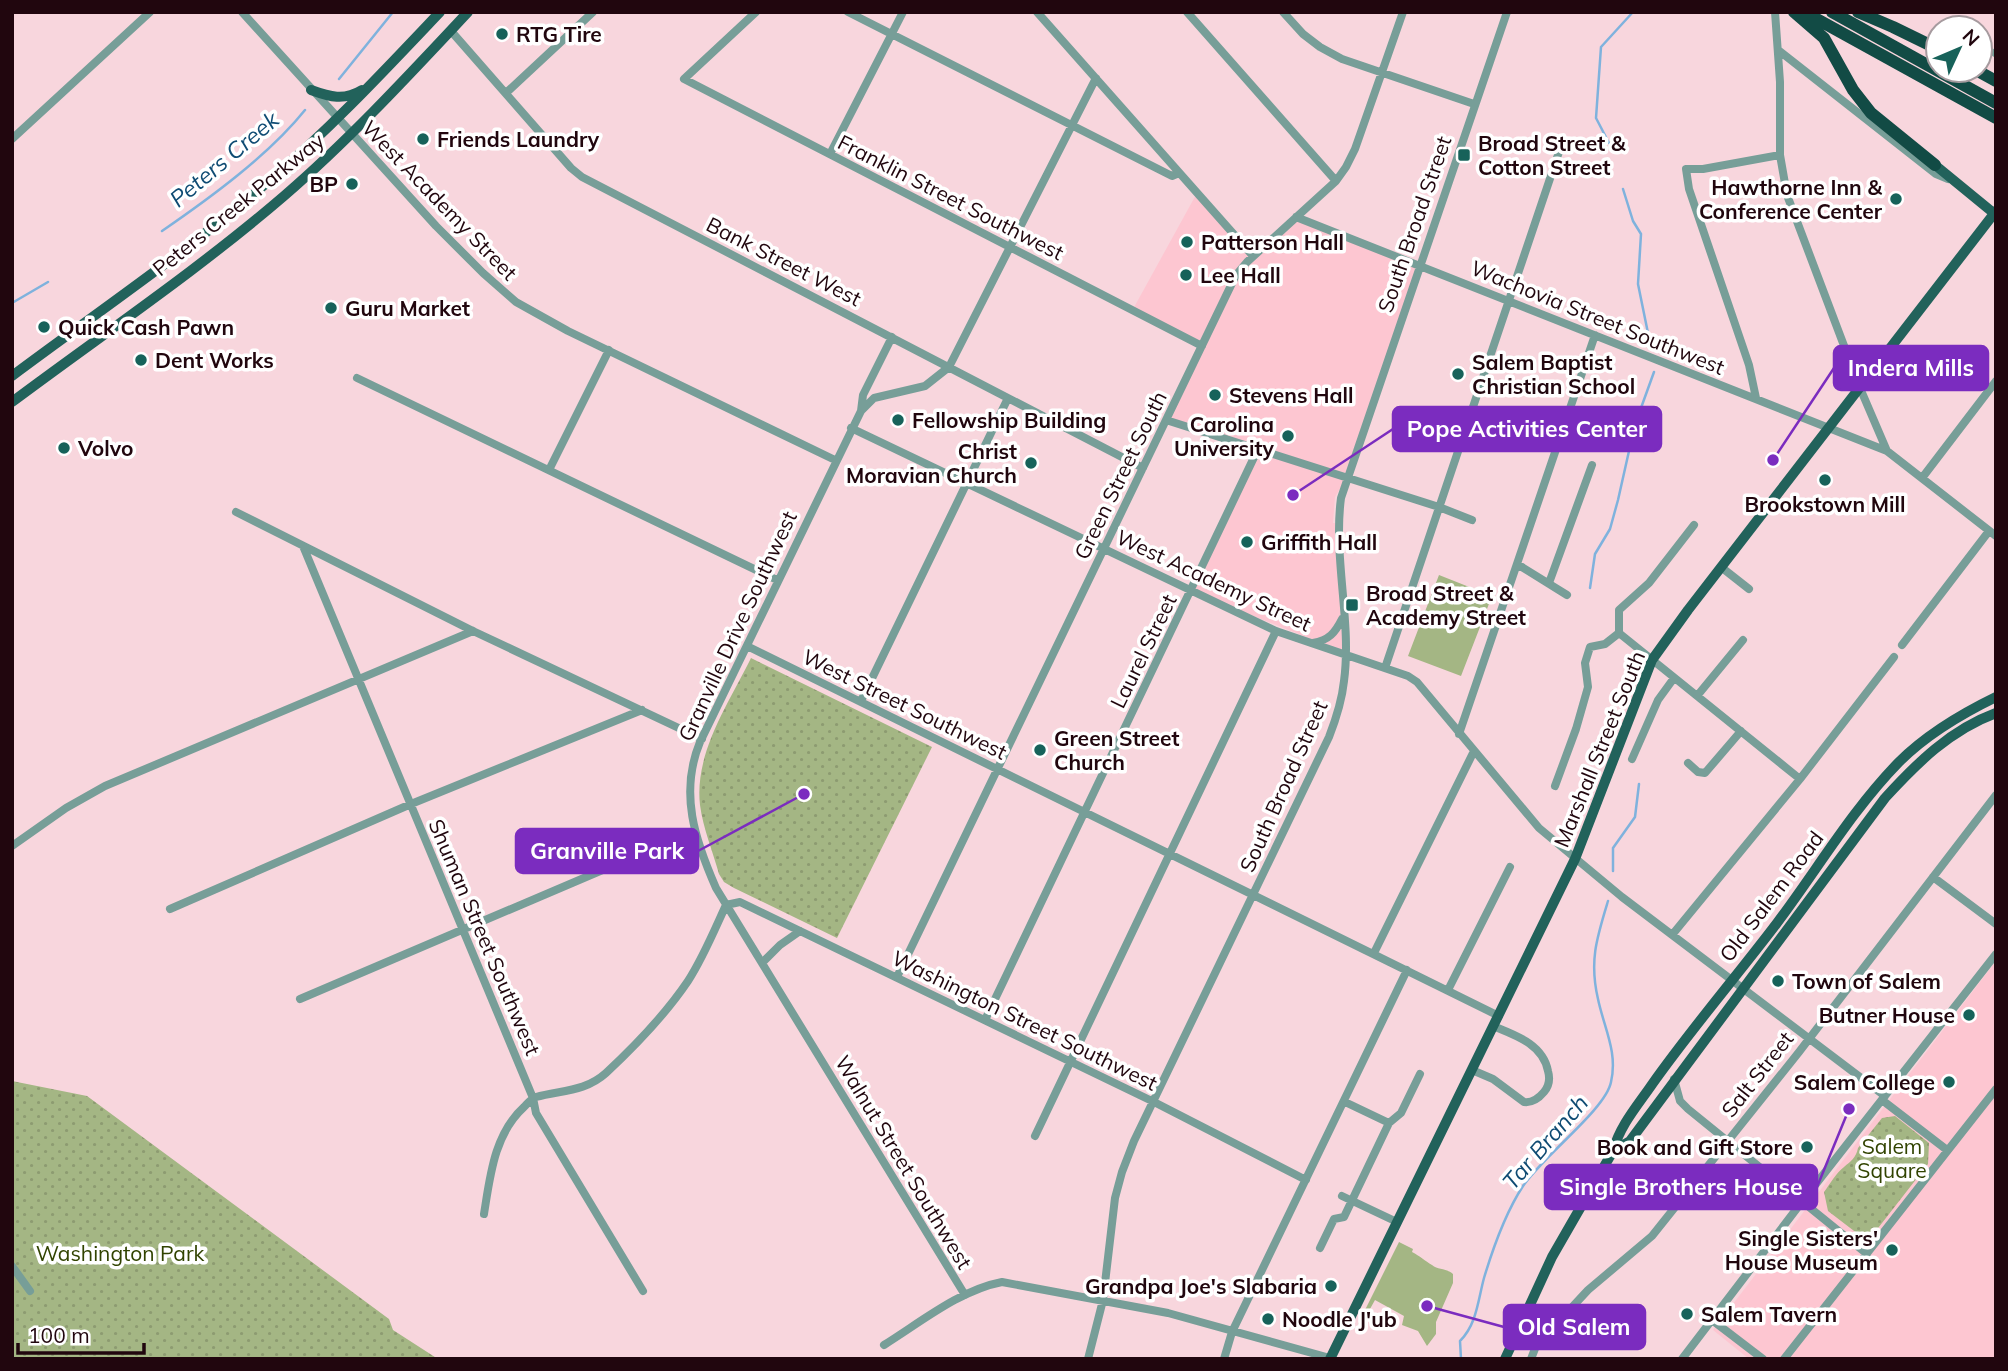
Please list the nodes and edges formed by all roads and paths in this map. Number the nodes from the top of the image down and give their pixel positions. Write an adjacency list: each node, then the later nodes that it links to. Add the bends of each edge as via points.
1 (150, 12): 34 (street)
2 (242, 12): 26 (street, West Academy Street)
3 (440, 12): 25 (main road, Peters Creek Parkway)
4 (468, 12): 19 (main road, Peters Creek Parkway)
5 (593, 12): 27 (street)
6 (756, 12): 36 (street, Franklin Street Southwest, via 684,79)
7 (848, 12): 20 (street)
8 (903, 12): 20 (street)
9 (1037, 12): 24 (street)
10 (1187, 12): 41 (street)
11 (1283, 12): 23 (street, via 1320,47)
12 (1403, 12): 23 (street, Green Street South)
13 (1507, 12): 29 (street, South Broad Street)
14 (1775, 12): 22 (street)
15 (1794, 12): 38 (highway, via 1824,38 1864,106)
16 (1804, 12): 30 (highway)
17 (1832, 12): 28 (highway)
18 (1858, 12): 21 (highway)
19 (451, 30): 27 (street, Bank Street West); 33 (main road, Peters Creek Parkway)
20 (891, 34): 32 (street); 36 (street)
21 (1924, 42)
22 (1778, 50): 37 (street); 40 (street, via 1936,174)
23 (1382, 72): 29 (street); 41 (street, Green Street South, via 1351,159)
24 (1096, 78): 32 (street, Granville Drive Southwest); 39 (street)
25 (370, 85): 26 (main road, via 345,97); 31 (main road, Peters Creek Parkway)
26 (311, 90): 31 (street, West Academy Street)
27 (506, 93): 52 (street, Bank Street West, via 582,177)
28 (1996, 103)
29 (1474, 104): 47 (street, South Broad Street)
30 (1996, 118)
31 (337, 119): 33 (street, West Academy Street); 46 (main road, Peters Creek Parkway, via 254,194)
32 (1071, 126): 39 (street, via 1172,176); 44 (street, Granville Drive Southwest)
33 (351, 134): 48 (main road, Peters Creek Parkway, via 267,211); 54 (street, West Academy Street, via 505,293)
34 (12, 139)
35 (1562, 142): 49 (street)
36 (830, 154): 44 (street, Franklin Street Southwest)
37 (1780, 155): 60 (street, via 1793,212); 62 (street, via 1686,169)
38 (1935, 165): 40 (main road)
39 (1179, 173): 45 (street)
40 (1950, 179): 42 (main road)
41 (1336, 181): 43 (street, Green Street South)
42 (1995, 213): 60 (main road, Marshall Street South)
43 (1297, 217): 45 (street, Green Street South); 47 (street, Wachovia Street Southwest)
44 (1008, 247): 53 (street, Franklin Street Southwest); 56 (street, Granville Drive Southwest)
45 (1253, 256): 53 (street, Green Street South, via 1236,275)
46 (174, 257): 48 (main road); 51 (main road, Peters Creek Parkway)
47 (1419, 264): 49 (street, Wachovia Street Southwest); 74 (street, South Broad Street)
48 (186, 274): 55 (main road, Peters Creek Parkway)
49 (1510, 300): 50 (street, Wachovia Street Southwest); 77 (street)
50 (1595, 335): 62 (street, Wachovia Street Southwest); 84 (street)
51 (65, 337): 55 (main road); 57 (main road, Peters Creek Parkway)
52 (892, 337): 56 (street, Bank Street West); 64 (street, Granville Drive Southwest, via 863,395)
53 (1202, 346): 65 (street, Green Street South)
54 (608, 350): 70 (street, West Academy Street); 73 (street)
55 (78, 353): 63 (main road, Peters Creek Parkway)
56 (949, 367): 61 (street, Bank Street West); 64 (street, Granville Drive Southwest, via 925,386 874,398)
57 (12, 376)
58 (357, 378): 73 (street)
59 (1996, 382): 75 (street)
60 (1860, 388): 67 (main road, Marshall Street South); 69 (street)
61 (1008, 398): 72 (street, Bank Street West); 76 (street)
62 (1756, 398): 67 (street, Wachovia Street Southwest)
63 (12, 402)
64 (861, 411): 66 (street, Granville Drive Southwest)
65 (1166, 421): 68 (street); 72 (street, Green Street South)
66 (851, 428): 70 (street, Granville Drive Southwest); 76 (street, West Academy Street)
67 (1829, 429): 69 (street, Wachovia Street Southwest); 85 (main road, Marshall Street South)
68 (1258, 449): 74 (street); 89 (street, Laurel Street)
69 (1887, 451): 75 (street)
70 (835, 460): 86 (street, Granville Drive Southwest)
71 (1592, 465): 87 (street)
72 (1143, 468): 83 (street, Green Street South)
73 (549, 471): 86 (street)
74 (1347, 477): 77 (street); 91 (street, South Broad Street, via 1338,523)
75 (1922, 478): 81 (street)
76 (965, 483): 83 (street, West Academy Street); 107 (street)
77 (1439, 507): 79 (street); 102 (street)
78 (236, 512): 82 (street)
79 (1472, 520)
80 (1694, 525): 94 (street, via 1649,583 1619,610)
81 (1993, 534): 97 (street)
82 (303, 546): 92 (street); 104 (street, Shuman Street Southwest)
83 (1104, 550): 89 (street, West Academy Street); 116 (street, Green Street South)
84 (1517, 564): 87 (street); 111 (street)
85 (1721, 567): 88 (street); 101 (main road, Marshall Street South)
86 (777, 580): 98 (street, Granville Drive Southwest)
87 (1549, 583): 90 (street)
88 (1749, 589)
89 (1191, 592): 93 (street, West Academy Street); 121 (street, Laurel Street)
90 (1567, 595)
91 (1343, 617): 96 (street, via 1332,635); 99 (street, South Broad Street)
92 (473, 631): 104 (street); 108 (street)
93 (1276, 631): 96 (street, West Academy Street); 124 (street)
94 (1619, 633): 101 (street); 118 (street, via 1590,647 1585,663 1586,697)
95 (1742, 640): 105 (street)
96 (1308, 643): 99 (street, West Academy Street)
97 (1902, 645)
98 (747, 646): 107 (street, West Street Southwest); 112 (street, Granville Drive Southwest)
99 (1346, 653): 102 (street, West Academy Street); 128 (street, South Broad Street, via 1340,703 1329,737)
100 (1894, 657): 117 (street)
101 (1652, 660): 103 (street); 125 (main road, Marshall Street South)
102 (1385, 668): 111 (street, West Academy Street, via 1417,682)
103 (1674, 678): 105 (street); 114 (street, via 1658,700)
104 (359, 681): 120 (street, Shuman Street Southwest); 123 (street, via 105,786)
105 (1697, 696): 110 (street)
106 (1996, 697): 140 (main road, Old Salem Road, via 1925,739 1873,789)
107 (861, 701): 116 (street, West Street Southwest)
108 (642, 710): 112 (street); 120 (street)
109 (1996, 713): 142 (main road, Old Salem Road, via 1961,729 1916,765 1885,798)
110 (1741, 731): 115 (street, via 1705,773); 117 (street)
111 (1459, 734): 113 (street, West Academy Street)
112 (702, 738): 122 (street, Granville Drive Southwest, via 689,781)
113 (1474, 751): 125 (street, West Academy Street, via 1539,828); 135 (street)
114 (1632, 759)
115 (1688, 763)
116 (998, 769): 121 (street, West Street Southwest); 139 (street, Green Street South)
117 (1800, 779): 134 (street)
118 (1555, 786)
119 (1996, 795): 127 (street, Salt Street)
120 (411, 804): 130 (street); 132 (street, Shuman Street Southwest)
121 (1084, 813): 124 (street, West Street Southwest); 144 (street, Laurel Street)
122 (694, 831): 129 (street, Granville Drive Southwest); 132 (street)
123 (12, 846)
124 (1168, 855): 128 (street, West Street Southwest); 147 (street)
125 (1575, 859): 134 (street, West Academy Street); 145 (main road, Marshall Street South)
126 (1510, 867): 141 (street)
127 (1933, 877): 131 (street); 146 (street, Salt Street)
128 (1254, 895): 135 (street, West Street Southwest); 154 (street, South Broad Street)
129 (726, 905): 133 (street, Washington Street Southwest, via 740,902); 137 (street, Walnut Street Southwest); 152 (street, via 688,981 605,1073 577,1089)
130 (170, 909)
131 (1996, 925)
132 (464, 929): 143 (street); 152 (street, Shuman Street Southwest)
133 (800, 931): 137 (street); 139 (street, Washington Street Southwest)
134 (1672, 935): 140 (street, West Academy Street)
135 (1374, 953): 138 (street, West Street Southwest)
136 (1996, 954): 153 (street)
137 (762, 961): 172 (street, Walnut Street Southwest)
138 (1407, 970): 141 (street, West Street Southwest); 155 (street)
139 (897, 977): 144 (street, Washington Street Southwest)
140 (1732, 981): 142 (street, West Academy Street); 160 (main road, Old Salem Road, via 1618,1133)
141 (1448, 990): 145 (street, West Street Southwest)
142 (1743, 990): 146 (street, West Academy Street); 150 (main road, Old Salem Road)
143 (300, 999)
144 (985, 1020): 147 (street, Washington Street Southwest)
145 (1496, 1021): 148 (main road, Marshall Street South); 148 (street, West Street Southwest, via 1538,1051 1546,1062 1548,1086 1530,1103 1524,1102)
146 (1808, 1038): 153 (street, West Academy Street); 158 (street, Salt Street)
147 (1070, 1062): 154 (street, Washington Street Southwest); 157 (street)
148 (1472, 1070): 166 (main road, Marshall Street South)
149 (1420, 1074): 156 (street, via 1401,1113)
150 (1674, 1079): 158 (street, via 1680,1101); 160 (main road, Old Salem Road, via 1630,1141)
151 (1996, 1089): 159 (street)
152 (533, 1098): 165 (street, via 505,1131 492,1167); 171 (street, Shuman Street Southwest, via 536,1113)
153 (1884, 1098): 159 (street, West Academy Street); 164 (street)
154 (1154, 1102): 161 (street, Washington Street Southwest); 173 (street, South Broad Street, via 1134,1141 1115,1198)
155 (1345, 1102): 156 (street); 161 (street)
156 (1389, 1123): 163 (street)
157 (1035, 1136)
158 (1726, 1142): 164 (street); 181 (street, Salt Street, via 1652,1236 1588,1290 1536,1346)
159 (1947, 1150): 168 (street)
160 (1613, 1151): 180 (main road, Old Salem Road, via 1552,1257)
161 (1306, 1180): 175 (street)
162 (1342, 1196): 163 (street)
163 (1352, 1201): 166 (street); 167 (street, via 1344,1217 1334,1219)
164 (1801, 1203): 168 (street); 174 (street)
165 (484, 1214)
166 (1397, 1222): 177 (main road, Marshall Street South)
167 (1320, 1248)
168 (1867, 1254): 184 (street)
169 (12, 1266): 170 (street)
170 (30, 1291)
171 (643, 1291)
172 (965, 1295): 173 (street, Walnut Street Southwest, via 1002,1282); 176 (street)
173 (1103, 1300): 175 (street, Walnut Street Southwest); 178 (street, South Broad Street)
174 (1712, 1320): 182 (street); 183 (street)
175 (1232, 1332): 177 (street, Walnut Street Southwest); 179 (street)
176 (884, 1345)
177 (1330, 1358)
178 (1088, 1359)
179 (1224, 1359)
180 (1505, 1359)
181 (1531, 1359)
182 (1682, 1359)
183 (1763, 1359)
184 (1784, 1359)

